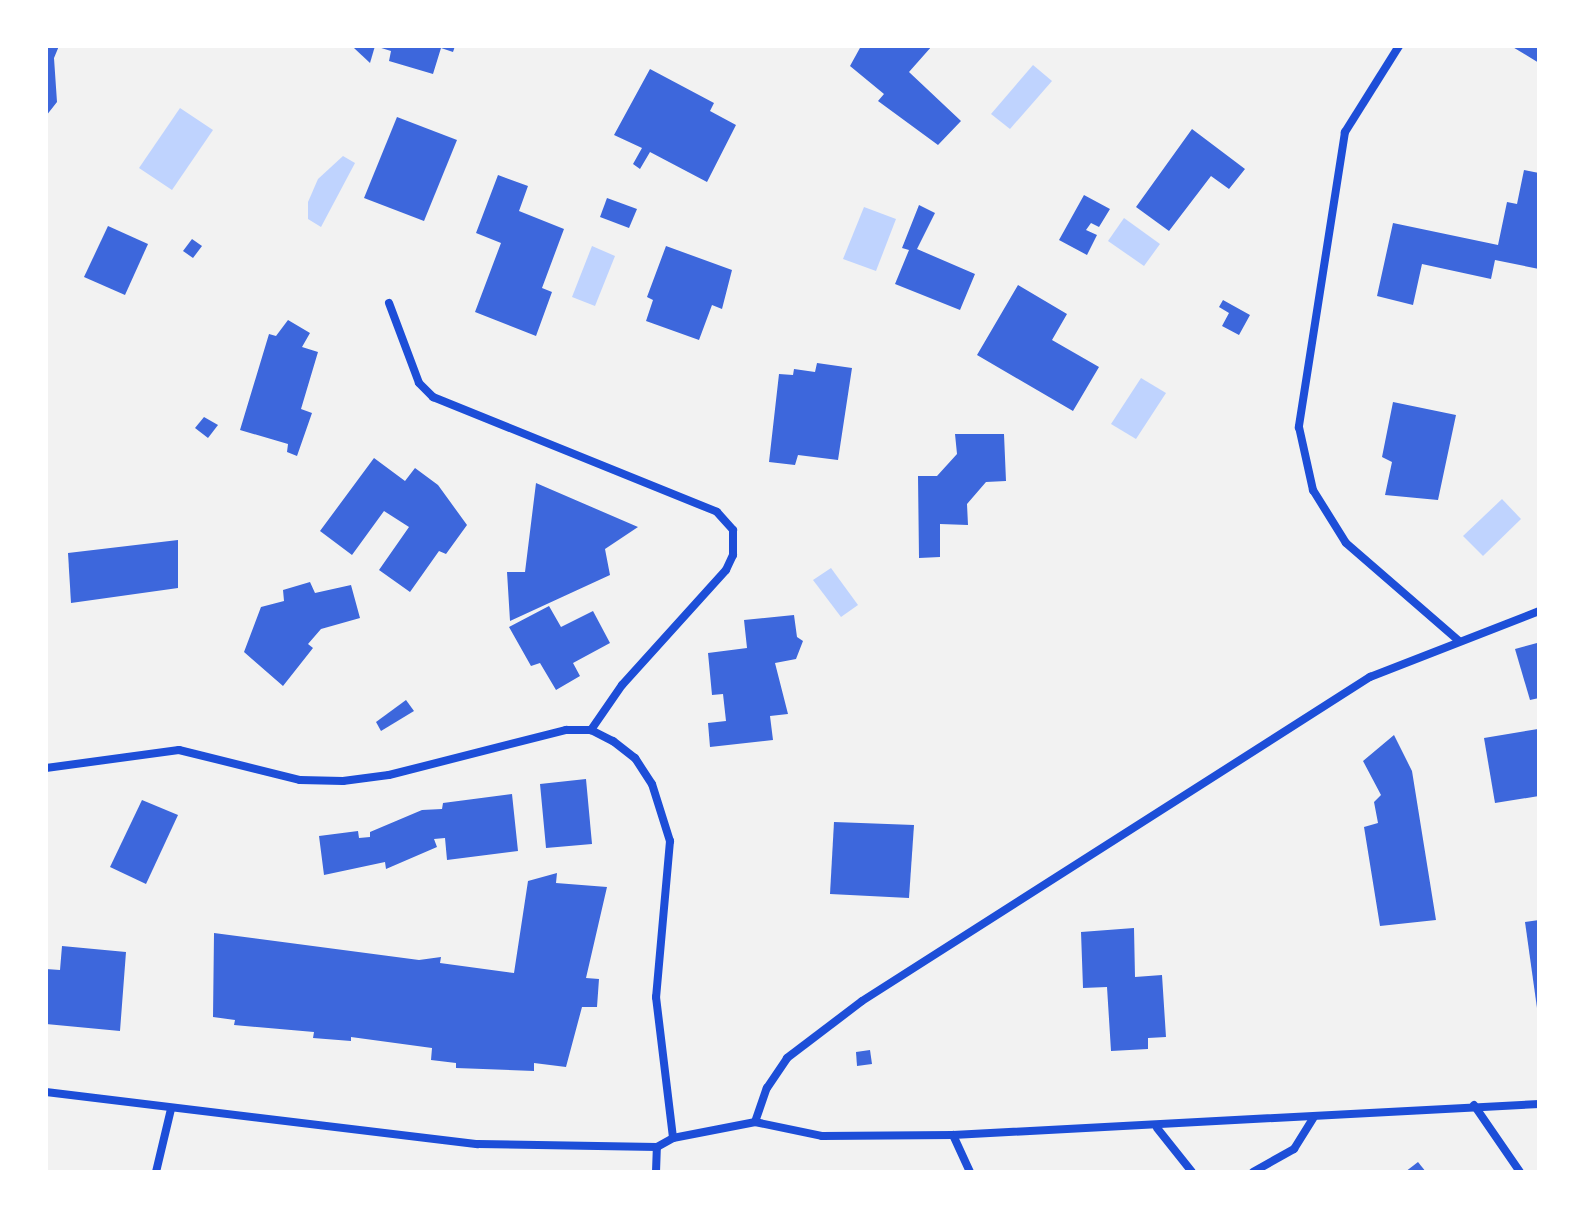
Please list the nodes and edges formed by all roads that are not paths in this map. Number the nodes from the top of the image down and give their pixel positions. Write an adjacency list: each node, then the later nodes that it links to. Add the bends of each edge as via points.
1 (1399, 46): 4 (street, via 1345,132 1299,427 1313,490 1346,543)
2 (389, 303): 5 (street, via 419,383 433,397 717,512 733,530 733,555 726,570 622,685)
3 (1539, 611): 4 (street)
4 (1458, 640): 12 (street, via 1333,699 862,1001 787,1058 767,1088)
5 (591, 730): 6 (street, via 566,730 389,775 343,781 300,780 179,750); 15 (street, via 635,758 662,808 670,841 656,997)
6 (46, 768)
7 (46, 1092): 10 (street)
8 (1539, 1104): 9 (street)
9 (1474, 1105): 11 (street); 22 (street)
10 (171, 1109): 16 (street, via 478,1144); 17 (street)
11 (1313, 1118): 13 (street); 21 (street, via 1294,1149)
12 (755, 1122): 14 (street, via 822,1136); 15 (street)
13 (1157, 1128): 14 (street); 20 (street)
14 (953, 1135): 19 (street)
15 (673, 1138): 16 (street)
16 (657, 1147): 18 (street)
17 (156, 1172)
18 (656, 1172)
19 (970, 1172)
20 (1192, 1172)
21 (1253, 1172)
22 (1520, 1172)

